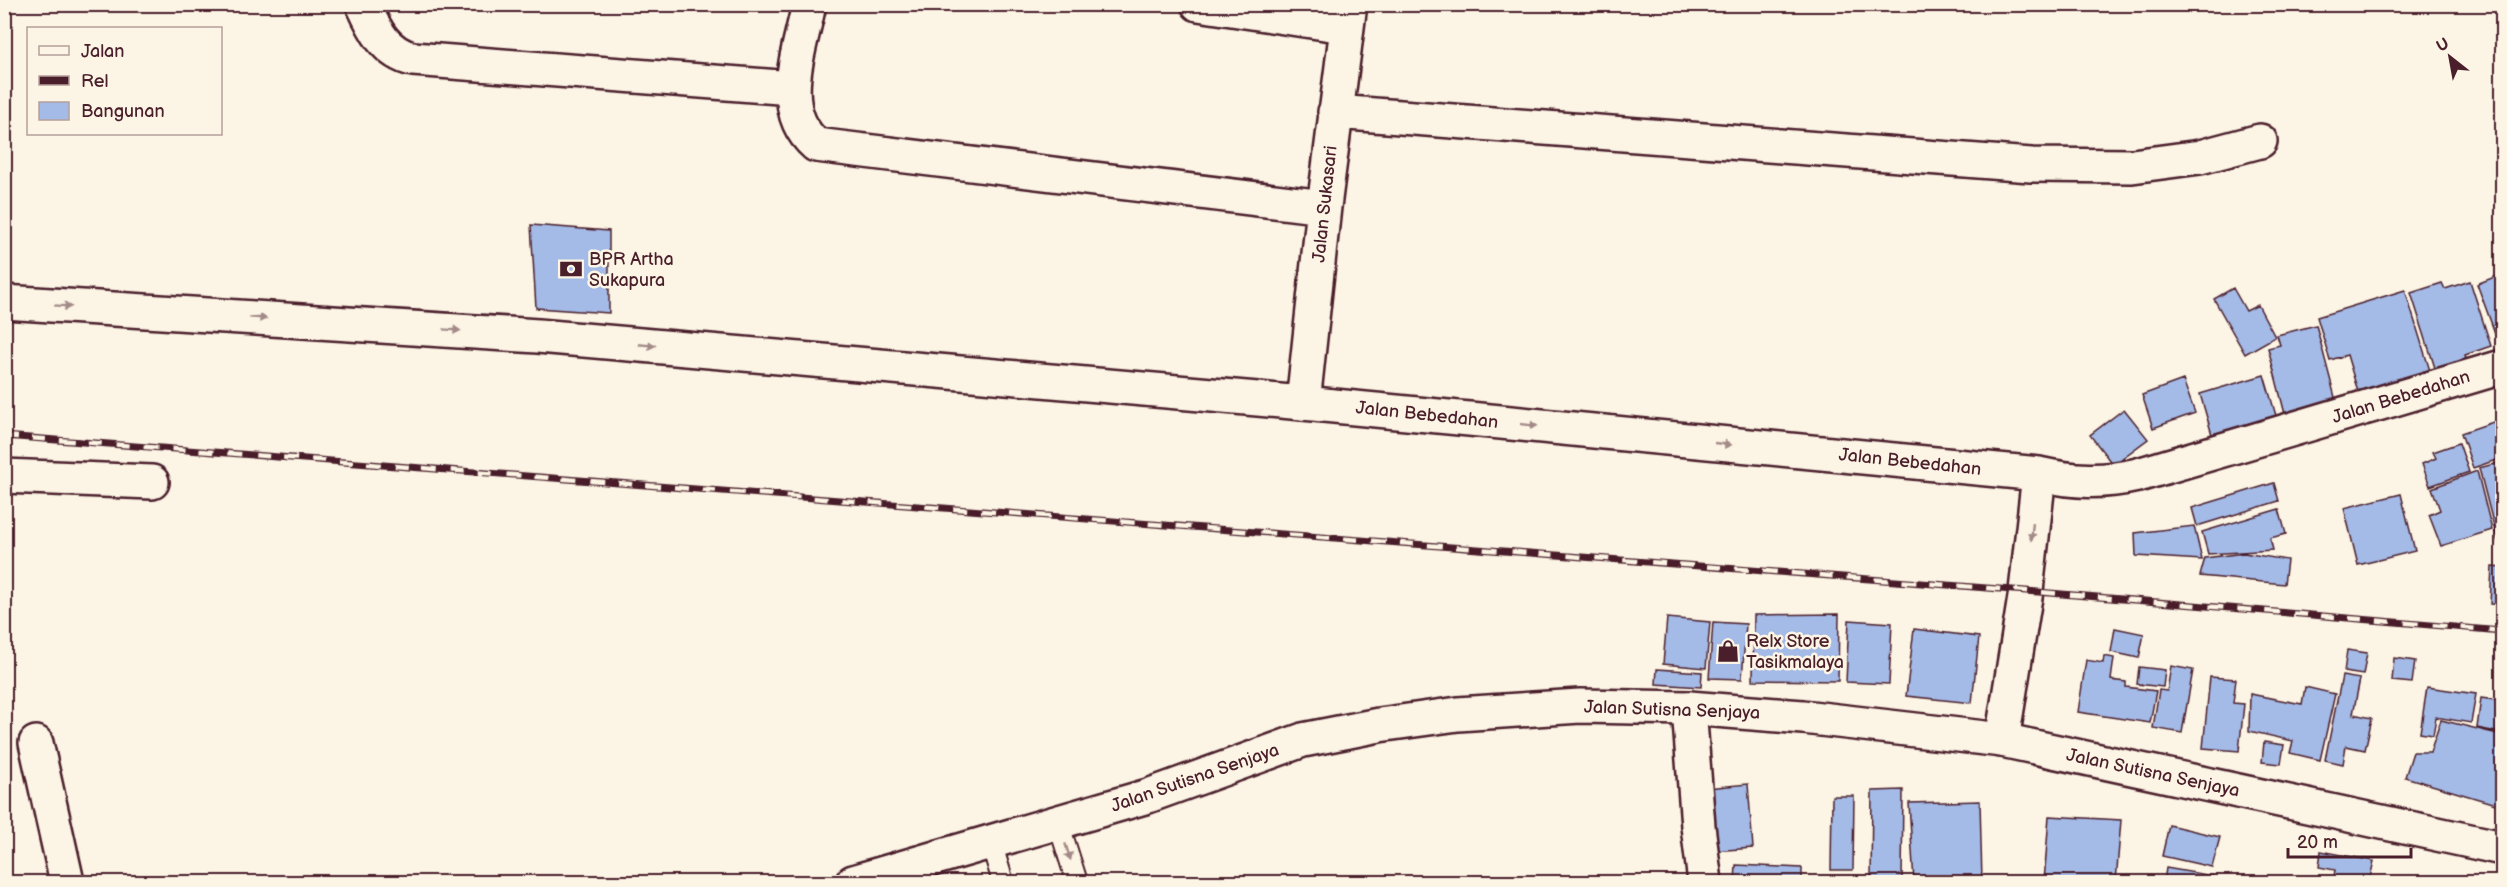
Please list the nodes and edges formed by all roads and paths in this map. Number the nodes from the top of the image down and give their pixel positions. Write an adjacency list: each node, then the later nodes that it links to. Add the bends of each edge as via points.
1 (363, 4): 5 (street, via 372,26 387,46 413,59)
2 (809, 4): 5 (street)
3 (1198, 4): 4 (street)
4 (1347, 15): 6 (street, Jalan Sukasari)
5 (792, 88): 8 (street, via 800,128 822,147)
6 (1335, 111): 7 (street, via 2031,165 2132,166 2200,157); 8 (street, Jalan Sukasari)
7 (2259, 141)
8 (1324, 207): 11 (street, Jalan Sukasari)
9 (4, 302): 11 (street, Jalan Bebedahan, one-way to 11, via 538,336)
10 (2502, 367): 12 (street, Jalan Bebedahan, via 2138,475 2084,482)
11 (1303, 403): 12 (street, Jalan Bebedahan, one-way to 12)
12 (2039, 474): 16 (street, one-way to 16, via 2026,591)
13 (4, 476): 14 (street)
14 (152, 482)
15 (1689, 708): 16 (street, Jalan Sutisna Senjaya); 18 (street, Jalan Sutisna Senjaya, via 1580,706 1379,724 1303,740 1148,796); 25 (street)
16 (2002, 740): 20 (street, Jalan Sutisna Senjaya)
17 (36, 743): 21 (street)
18 (1058, 822): 19 (street, Jalan Sutisna Senjaya); 24 (lane, one-way to 24)
19 (991, 842): 22 (street, Jalan Sutisna Senjaya); 23 (lane)
20 (2502, 848)
21 (67, 882)
22 (853, 882)
23 (1004, 882)
24 (1077, 882)
25 (1705, 882)

